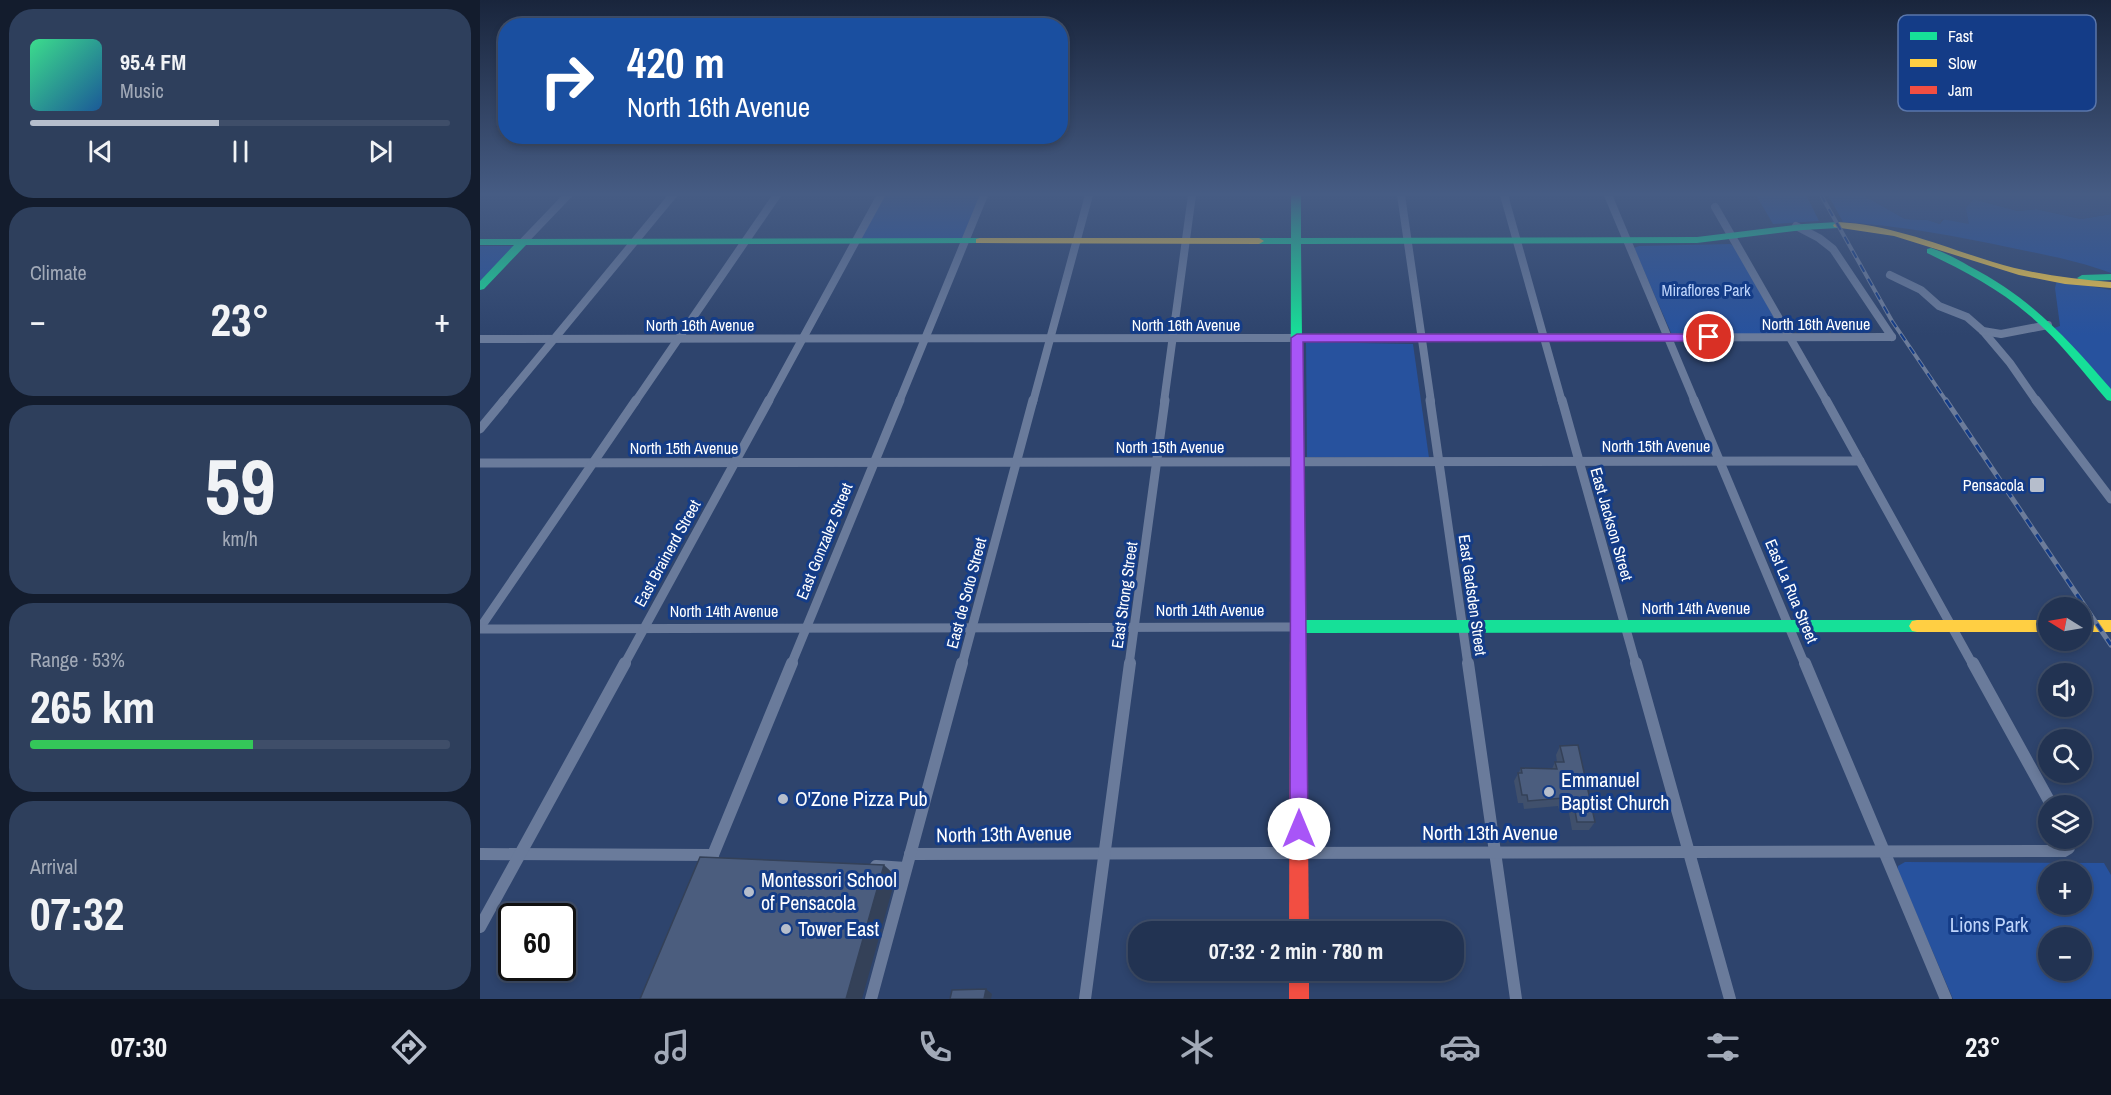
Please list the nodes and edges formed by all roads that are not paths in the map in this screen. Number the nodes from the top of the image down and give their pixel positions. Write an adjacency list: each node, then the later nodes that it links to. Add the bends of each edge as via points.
1 (856, 241): 36 (street, East Brainerd Street)
2 (965, 241): 27 (street, East Gonzalez Street)
3 (1076, 241): 28 (street, East de Soto Street)
4 (1186, 241): 29 (street, East Strong Street)
5 (1296, 241): 30 (main road)
6 (1407, 241): 31 (street, East Gadsden Street)
7 (1516, 241): 32 (street, East Jackson Street)
8 (480, 242): 9 (main road)
9 (523, 242): 10 (main road); 21 (main road)
10 (634, 242): 11 (main road); 34 (street)
11 (745, 242): 12 (main road); 35 (street)
12 (787, 242)
13 (1628, 242): 25 (street, East La Rua Street)
14 (1737, 242): 26 (street)
15 (1824, 242): 26 (street, North 16th Avenue, via 1833,249 1892,337)
16 (1911, 242): 23 (main road, via 1971,270 2013,296)
17 (1930, 242): 20 (main road, via 2008,269)
18 (1890, 275): 24 (street, via 1921,290 1939,306 1967,317)
19 (2111, 278): 20 (main road)
20 (2084, 280): 22 (main road)
21 (480, 287)
22 (2111, 287)
23 (2048, 325): 24 (street, via 2001,334); 37 (main road)
24 (1983, 331): 50 (street)
25 (1668, 337): 26 (street, North 16th Avenue); 32 (street, North 16th Avenue); 40 (street, East La Rua Street)
26 (1791, 337): 41 (street)
27 (925, 338): 28 (street, North 16th Avenue); 36 (street, North 16th Avenue); 42 (street, East Gonzalez Street)
28 (1050, 338): 29 (street, North 16th Avenue); 43 (street, East de Soto Street)
29 (1173, 338): 30 (street, North 16th Avenue); 44 (street, East Strong Street)
30 (1297, 338): 31 (street, North 16th Avenue); 45 (main road)
31 (1421, 338): 32 (street, North 16th Avenue); 46 (street, East Gadsden Street)
32 (1544, 338): 39 (street, East Jackson Street)
33 (480, 339): 34 (street, North 16th Avenue)
34 (554, 339): 35 (street, North 16th Avenue); 38 (street)
35 (678, 339): 36 (street, North 16th Avenue); 48 (street)
36 (802, 339): 49 (street, East Brainerd Street)
37 (2111, 397)
38 (480, 429)
39 (1578, 461): 40 (street, North 15th Avenue); 46 (street, North 15th Avenue); 52 (street, East Jackson Street)
40 (1720, 461): 41 (street, North 15th Avenue); 53 (street, East La Rua Street)
41 (1860, 461): 54 (street)
42 (874, 462): 43 (street, North 15th Avenue); 49 (street, North 15th Avenue); 63 (street, East Gonzalez Street)
43 (1016, 462): 44 (street, North 15th Avenue); 58 (street, East de Soto Street)
44 (1157, 462): 45 (street, North 15th Avenue); 59 (street, East Strong Street)
45 (1297, 462): 46 (street, North 15th Avenue); 60 (main road)
46 (1439, 462): 51 (street, East Gadsden Street)
47 (480, 463): 48 (street, North 15th Avenue)
48 (593, 463): 49 (street, North 15th Avenue); 61 (street)
49 (734, 463): 62 (street, East Brainerd Street)
50 (2111, 500)
51 (1462, 625): 52 (main road, North 14th Avenue); 60 (main road, North 14th Avenue); 70 (street, East Gadsden Street)
52 (1625, 625): 53 (main road, North 14th Avenue); 66 (street, East Jackson Street)
53 (1789, 625): 54 (main road, North 14th Avenue); 68 (street, East La Rua Street)
54 (1952, 626): 55 (main road, North 14th Avenue); 64 (street)
55 (2038, 626)
56 (2092, 626): 57 (main road)
57 (2111, 626)
58 (972, 627): 59 (street, North 14th Avenue); 63 (street, North 14th Avenue); 73 (street, East de Soto Street)
59 (1135, 627): 60 (street, North 14th Avenue); 69 (street, East Strong Street)
60 (1298, 627): 67 (main road)
61 (480, 628): 62 (street, North 14th Avenue)
62 (644, 628): 63 (street, North 14th Avenue); 72 (street, East Brainerd Street)
63 (806, 628): 74 (street, East Gonzalez Street)
64 (2046, 795)
65 (2065, 849): 68 (street, North 13th Avenue)
66 (1688, 851): 68 (street, North 13th Avenue); 70 (street, North 13th Avenue); 86 (street, East Jackson Street)
67 (1299, 852): 69 (street, North 13th Avenue); 70 (street, North 13th Avenue); 79 (main road)
68 (1884, 852): 87 (street, East La Rua Street)
69 (1105, 853): 73 (street, North 13th Avenue); 83 (street, East Strong Street)
70 (1495, 853): 85 (street, East Gadsden Street)
71 (480, 854): 72 (street)
72 (520, 854): 74 (street); 80 (street, East Brainerd Street)
73 (910, 854): 77 (street, East de Soto Street)
74 (713, 857): 75 (street); 78 (street, East Gonzalez Street)
75 (729, 859)
76 (863, 866): 77 (street)
77 (906, 868): 82 (street, East de Soto Street)
78 (703, 880)
79 (1299, 921)
80 (480, 927)
81 (1299, 981): 84 (main road)
82 (871, 999)
83 (1085, 999)
84 (1299, 999)
85 (1516, 999)
86 (1730, 999)
87 (1946, 999)

